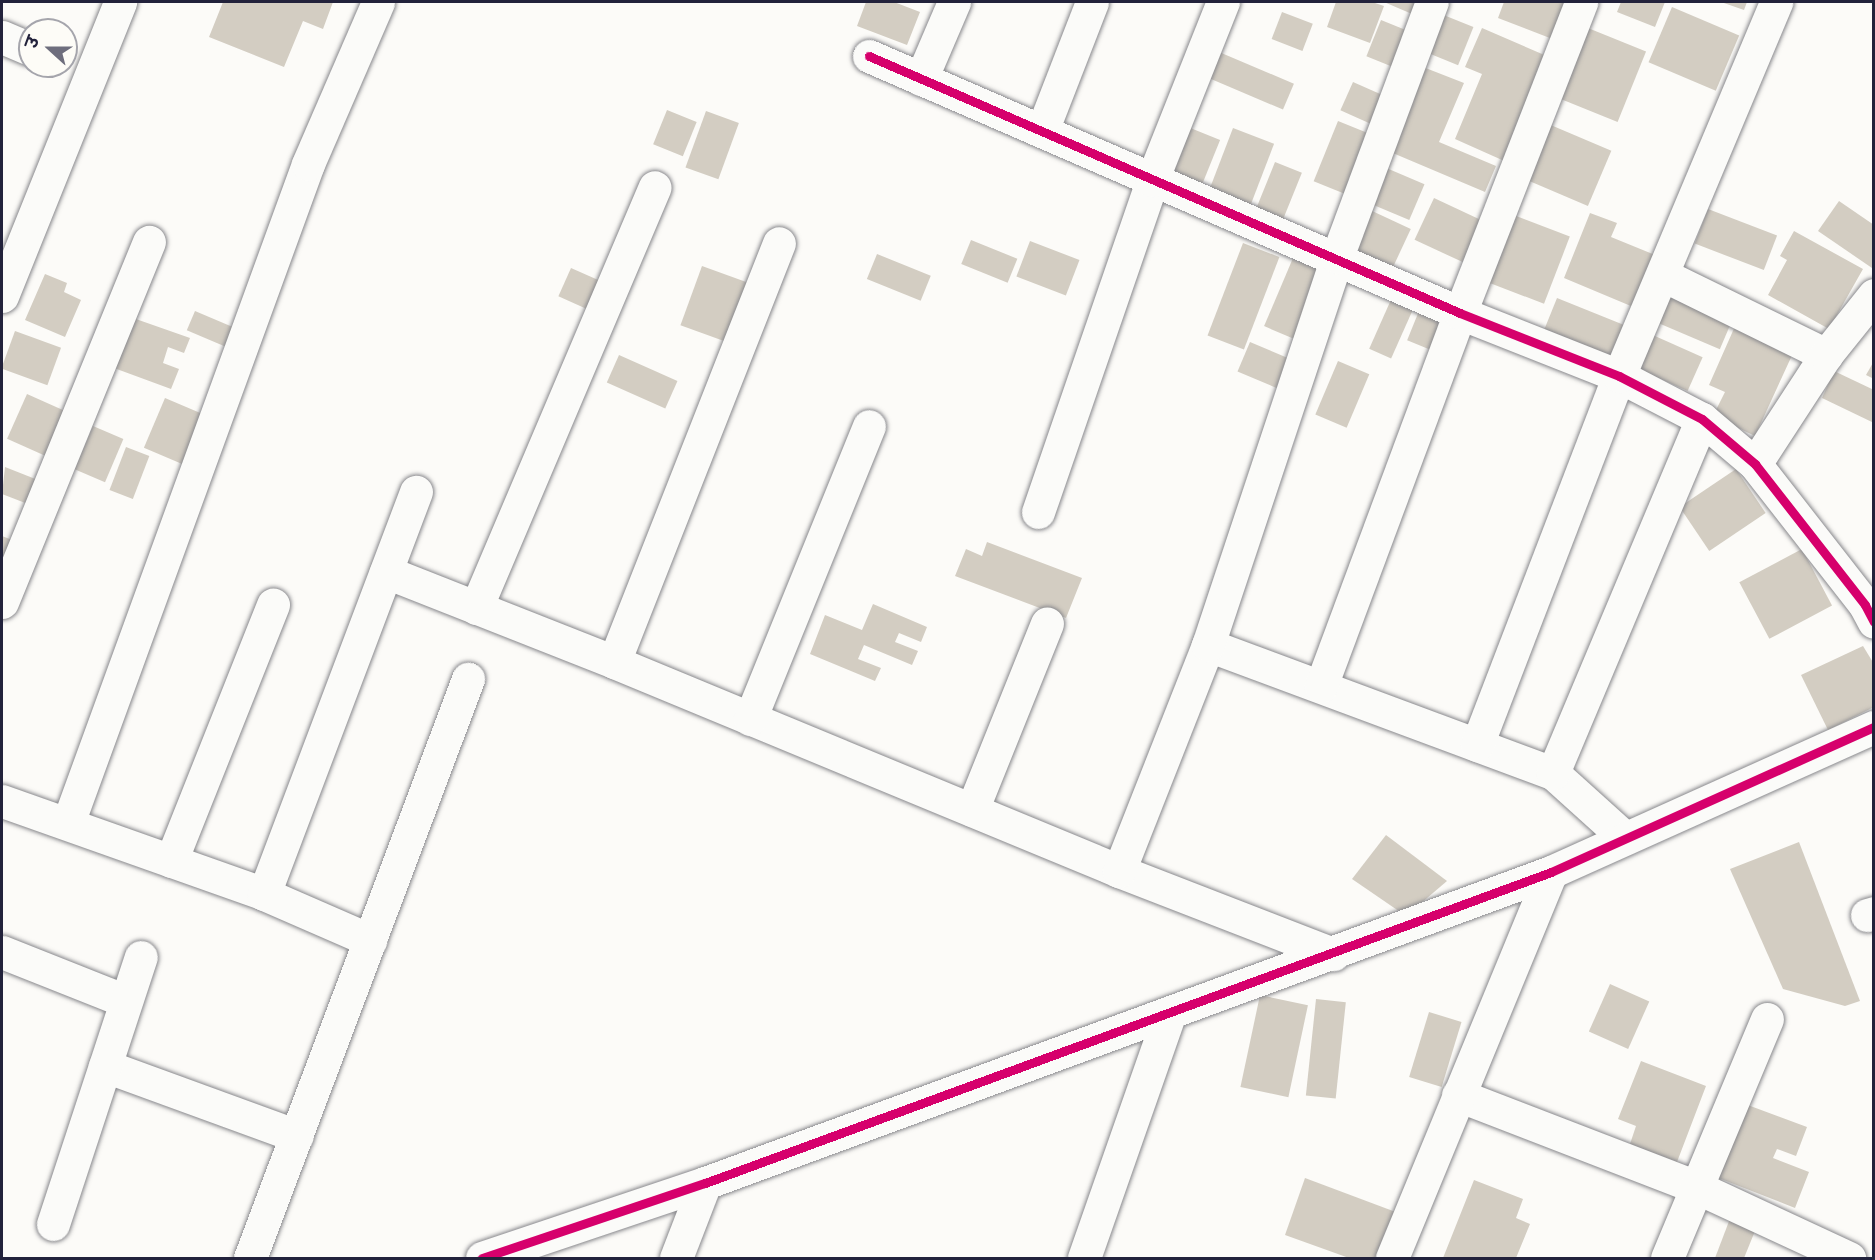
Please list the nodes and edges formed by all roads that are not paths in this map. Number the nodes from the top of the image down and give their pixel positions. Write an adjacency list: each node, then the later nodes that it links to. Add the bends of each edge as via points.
1 (120, 2): 12 (street)
2 (378, 2): 48 (street, via 304,175)
3 (954, 2): 14 (street)
4 (1092, 2): 15 (street)
5 (1223, 2): 16 (street)
6 (1432, 2): 20 (street)
7 (1581, 2): 24 (street)
8 (1776, 2): 21 (street)
9 (2, 38): 10 (street)
10 (18, 44)
11 (868, 56): 14 (street)
12 (78, 69)
13 (75, 78): 23 (street)
14 (921, 79): 15 (street)
15 (1042, 130): 16 (street)
16 (1152, 180): 20 (street); 31 (street)
17 (655, 188): 35 (street)
18 (149, 242): 33 (street)
19 (779, 243): 39 (street)
20 (1337, 257): 24 (street); 38 (street)
21 (1663, 275): 25 (street); 26 (street)
22 (1874, 295): 25 (street)
23 (2, 296)
24 (1460, 313): 26 (street); 41 (street)
25 (1826, 355): 29 (street)
26 (1619, 376): 27 (street); 44 (street)
27 (1702, 419): 29 (street); 45 (street)
28 (869, 426): 42 (street)
29 (1755, 464): 36 (street, via 1865,605)
30 (416, 492): 32 (street)
31 (1038, 512)
32 (386, 572): 35 (street); 53 (street)
33 (2, 602)
34 (273, 605): 50 (street)
35 (476, 608): 39 (street)
36 (1874, 622)
37 (1047, 623): 47 (street)
38 (1208, 645): 41 (street); 51 (street)
39 (614, 662): 42 (street)
40 (468, 680): 54 (street)
41 (1321, 686): 44 (street)
42 (750, 719): 47 (street)
43 (1874, 727): 49 (street)
44 (1477, 745): 45 (street)
45 (1552, 773): 49 (street)
46 (2, 801): 48 (street)
47 (972, 810): 51 (street)
48 (68, 823): 50 (street)
49 (1625, 838): 52 (street)
50 (171, 861): 53 (street)
51 (1119, 871): 56 (street)
52 (1551, 872): 56 (street); 62 (street)
53 (264, 894): 54 (street)
54 (370, 940): 63 (street)
55 (2, 952): 58 (street)
56 (1333, 954): 59 (street)
57 (141, 957): 58 (street)
58 (126, 1001): 61 (street)
59 (1170, 1013): 64 (street); 70 (street)
60 (1767, 1019): 65 (street)
61 (105, 1066): 63 (street); 66 (street)
62 (1458, 1095): 65 (street); 71 (street)
63 (297, 1136): 67 (street)
64 (705, 1183): 68 (street); 69 (street)
65 (1696, 1186): 72 (street); 73 (street)
66 (53, 1224)
67 (250, 1258)
68 (482, 1258)
69 (676, 1258)
70 (1084, 1258)
71 (1392, 1258)
72 (1667, 1258)
73 (1849, 1258)

